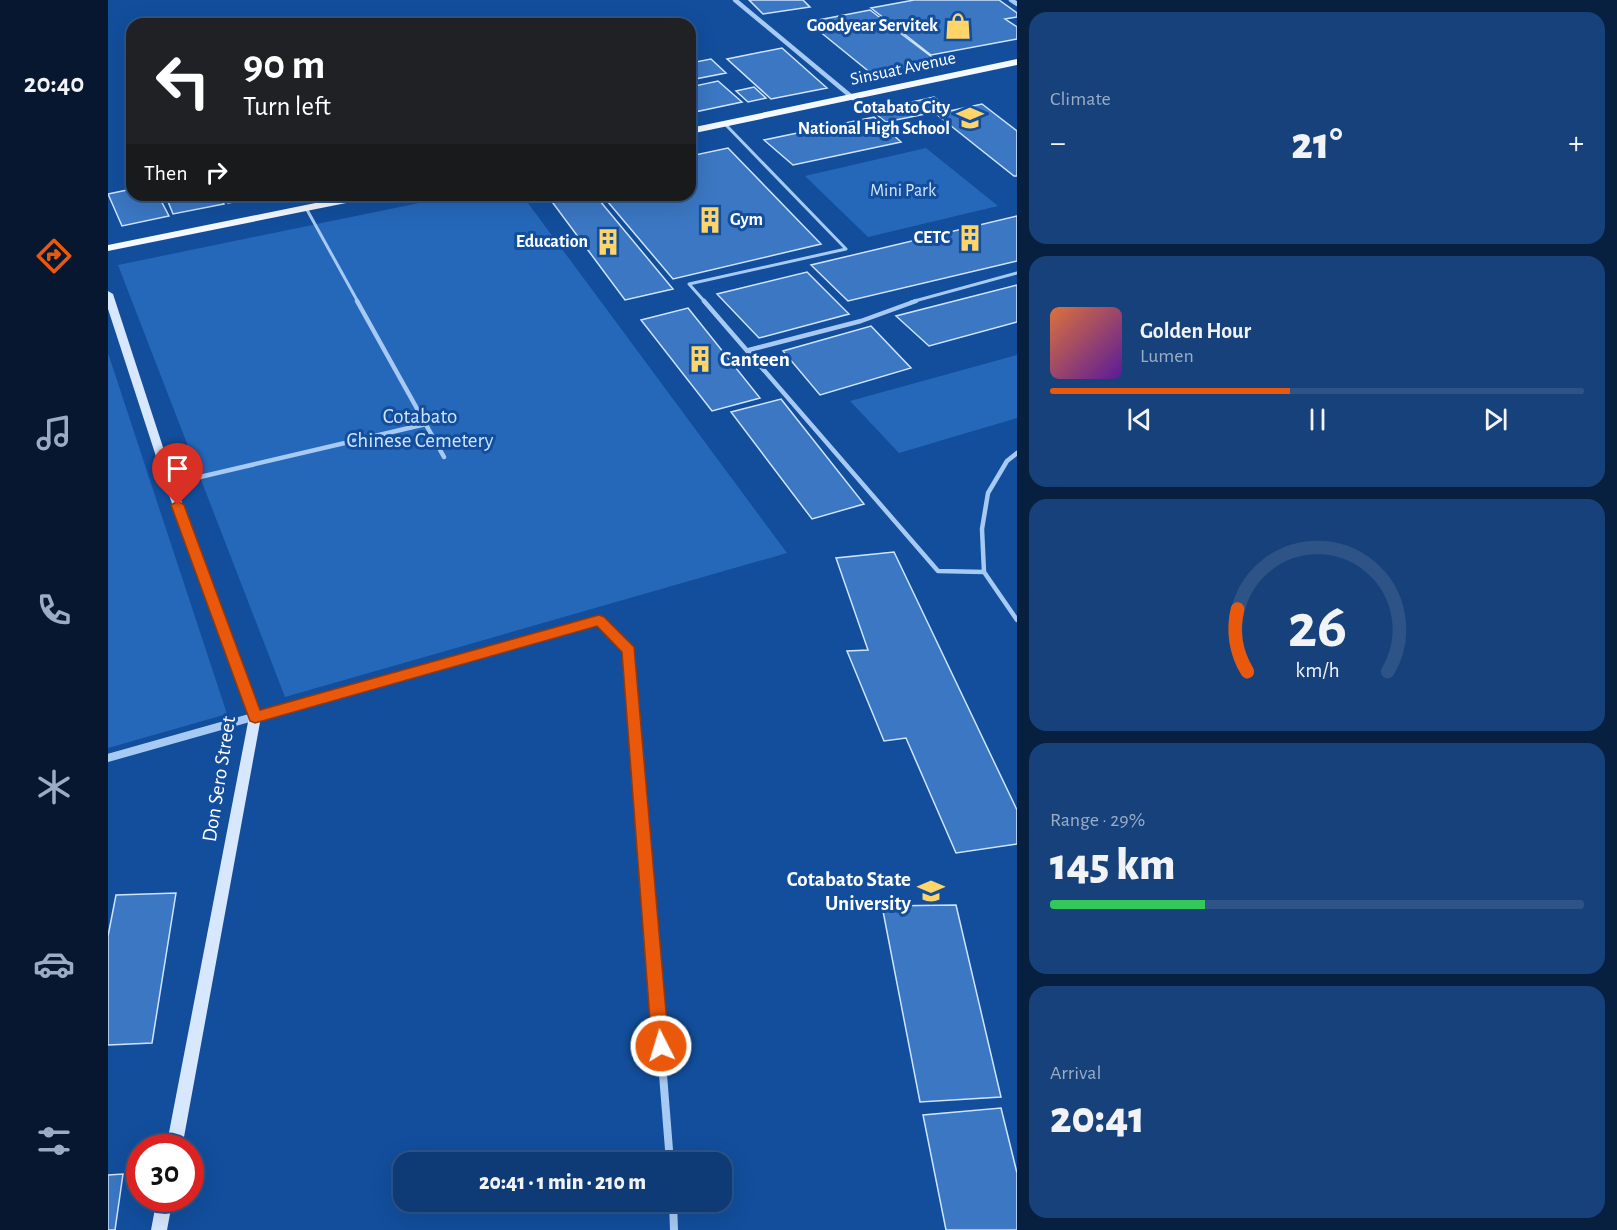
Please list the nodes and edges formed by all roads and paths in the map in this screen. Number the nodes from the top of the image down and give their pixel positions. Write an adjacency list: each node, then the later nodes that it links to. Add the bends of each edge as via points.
1 (735, 0): 5 (street)
2 (1011, 0): 3 (street)
3 (1017, 4)
4 (1017, 62): 5 (main road, Sinsuat Avenue)
5 (853, 98): 6 (main road, Sinsuat Avenue)
6 (725, 124): 7 (main road, Sinsuat Avenue); 13 (lane, via 846,249 689,284)
7 (696, 130)
8 (341, 201): 9 (main road)
9 (306, 208): 10 (main road); 14 (lane)
10 (108, 248)
11 (1017, 273): 13 (lane, via 915,301 861,321)
12 (108, 294): 17 (main road, Don Sero Street)
13 (749, 350): 18 (lane, via 938,571)
14 (426, 424): 16 (lane); 17 (lane)
15 (1017, 453): 18 (lane, via 1007,461 988,493 982,529)
16 (444, 457)
17 (170, 484): 20 (main road, Don Sero Street)
18 (984, 572): 19 (lane)
19 (1017, 620)
20 (255, 717): 21 (street); 22 (main road, Don Sero Street); 23 (street, via 599,620 629,651)
21 (108, 758)
22 (177, 1134)
23 (669, 1152)
24 (162, 1212): 26 (main road)
25 (673, 1212): 27 (street)
26 (159, 1230)
27 (674, 1230)

